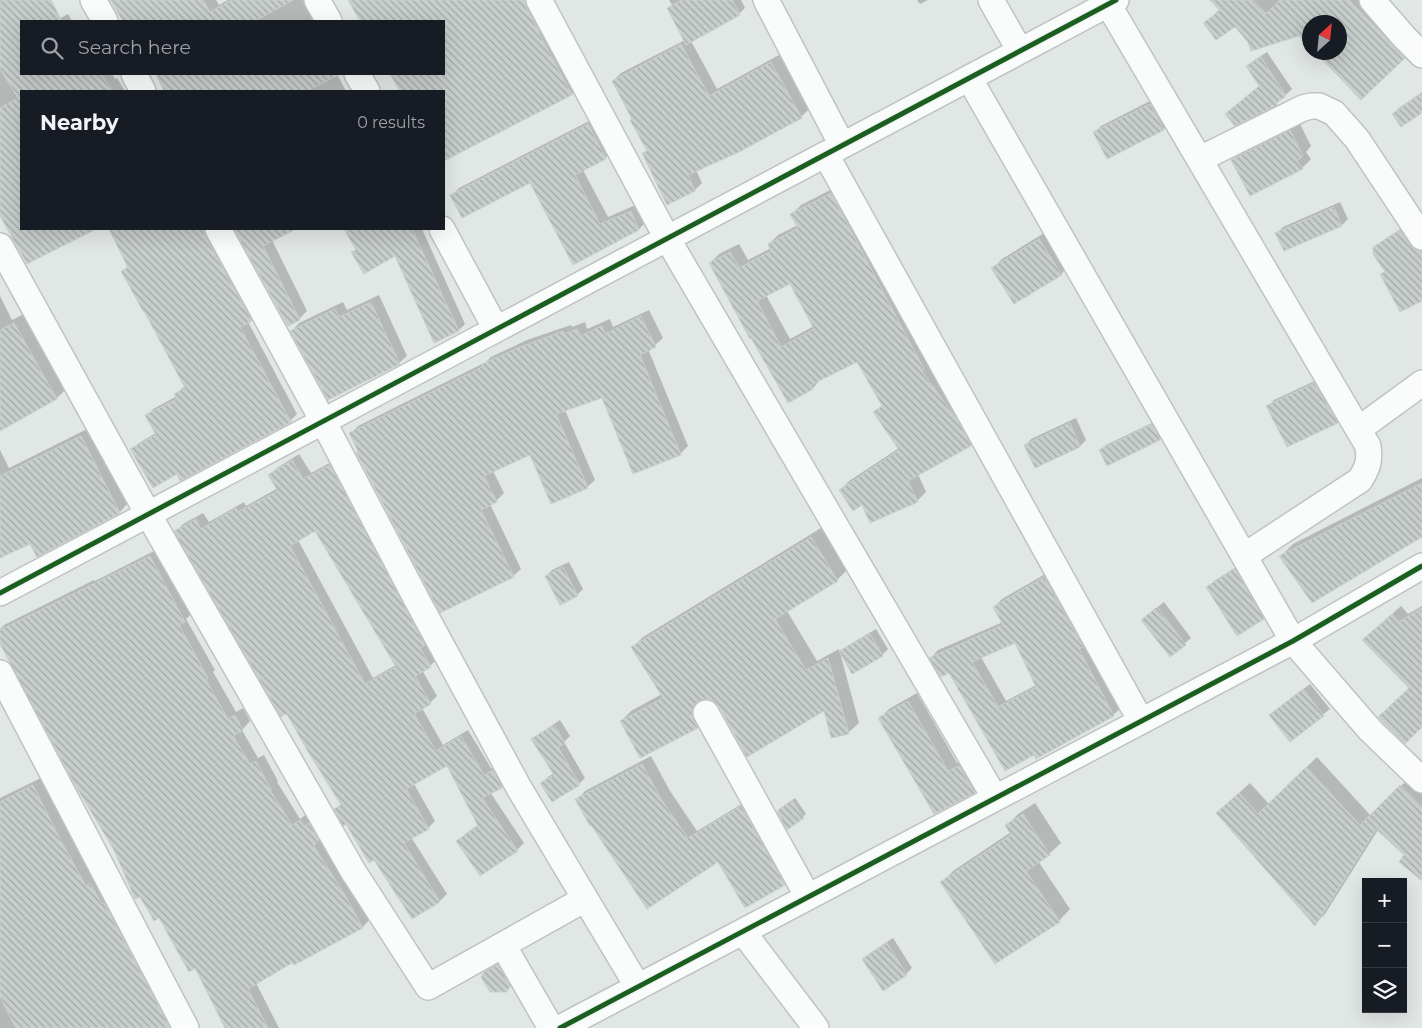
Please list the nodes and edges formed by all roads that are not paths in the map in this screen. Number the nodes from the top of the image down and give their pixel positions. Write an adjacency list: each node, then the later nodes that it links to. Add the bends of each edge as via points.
1 (94, 0): 8 (street)
2 (318, 0): 9 (street)
3 (539, 0): 22 (street)
4 (766, 0): 17 (street)
5 (991, 0): 10 (street)
6 (1372, 0): 11 (street)
7 (1112, 2): 10 (street); 18 (street)
8 (104, 20)
9 (328, 20)
10 (1020, 51): 14 (street)
11 (1422, 54)
12 (135, 75): 15 (street)
13 (359, 75): 16 (street)
14 (970, 78): 17 (street); 29 (street)
15 (142, 90)
16 (366, 90)
17 (834, 150): 22 (street); 35 (street)
18 (1200, 159): 21 (street, via 1303,108 1319,106 1334,113 1357,139); 27 (street)
19 (219, 230): 26 (street)
20 (443, 230): 24 (street)
21 (1422, 237)
22 (667, 238): 24 (street); 37 (street)
23 (0, 246): 28 (street)
24 (496, 329): 26 (street)
25 (1422, 383): 27 (street)
26 (323, 421): 28 (street); 39 (street, via 497,749)
27 (1359, 429): 29 (street, via 1370,458 1360,480)
28 (148, 514): 31 (street); 41 (street, via 353,871 428,987)
29 (1244, 556): 32 (street)
30 (1422, 566): 32 (street)
31 (0, 593)
32 (1293, 640): 35 (street); 36 (street, via 1370,730)
33 (0, 673): 43 (street)
34 (706, 714): 38 (street)
35 (1141, 721): 37 (street)
36 (1422, 780)
37 (995, 798): 38 (street)
38 (808, 897): 40 (street)
39 (586, 899): 41 (street); 42 (street)
40 (743, 932): 42 (street); 46 (street)
41 (503, 945): 44 (street)
42 (638, 987): 45 (street)
43 (186, 1028)
44 (551, 1028)
45 (560, 1028)
46 (816, 1028)

